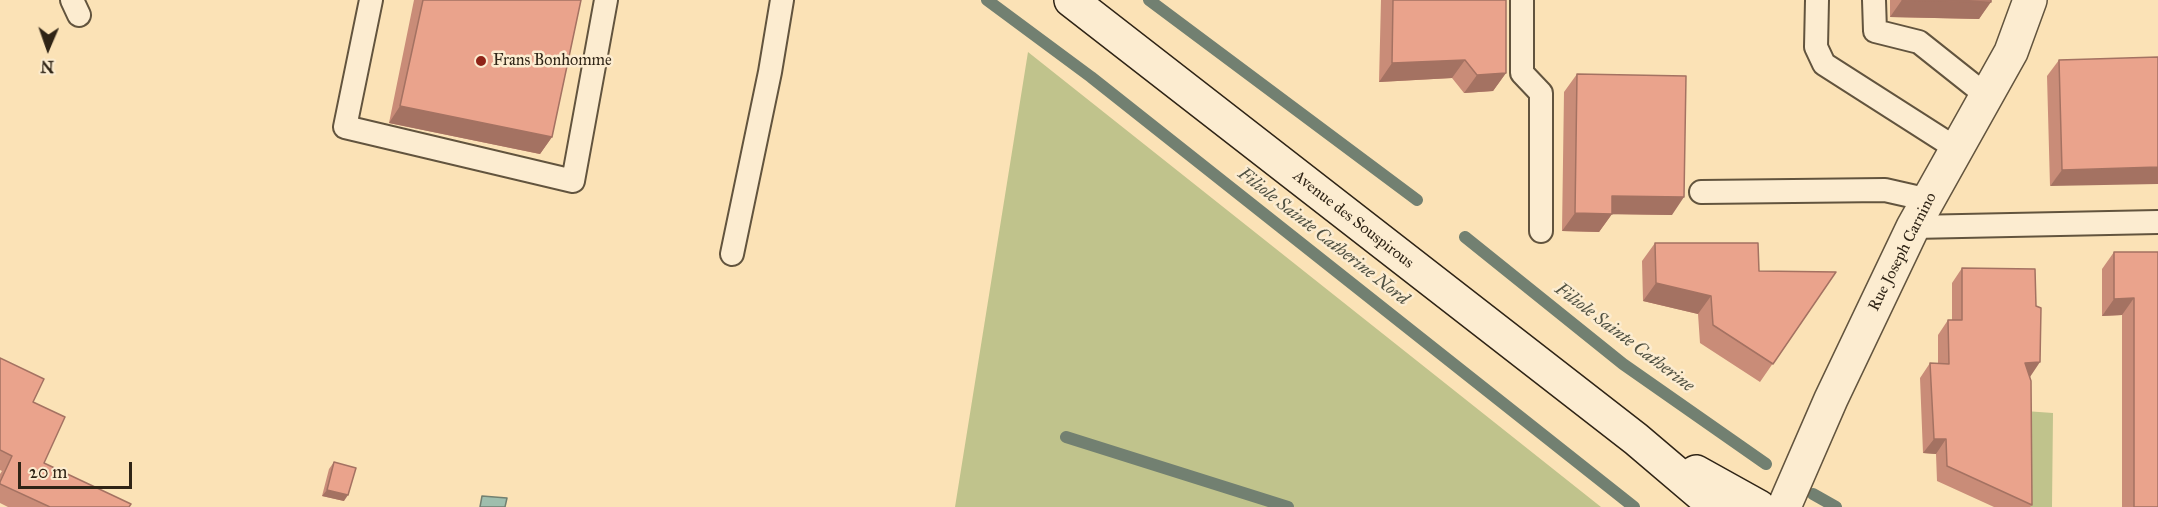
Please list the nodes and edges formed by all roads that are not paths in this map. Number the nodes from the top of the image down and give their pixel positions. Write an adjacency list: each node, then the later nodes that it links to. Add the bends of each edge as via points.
1 (371, 0): 2 (lane, via 345,127 573,181)
2 (606, 0)
3 (782, 0): 15 (lane)
4 (1071, 0): 16 (main road, Avenue des Souspirous)
5 (1522, 0): 14 (lane, via 1521,73 1541,93)
6 (1817, 0): 10 (lane, via 1816,47 1824,64)
7 (1874, 0): 9 (lane, via 1875,31 1919,42)
8 (2030, 0): 9 (main road, Rue Joseph Carnino, via 2011,52)
9 (1987, 96): 10 (main road, Rue Joseph Carnino)
10 (1957, 149): 12 (main road, Rue Joseph Carnino)
11 (1701, 192): 12 (lane, via 1885,190)
12 (1921, 213): 13 (lane); 19 (main road, Rue Joseph Carnino, via 1831,399)
13 (2158, 222)
14 (1541, 231)
15 (732, 254)
16 (1636, 439): 17 (main road, Avenue des Souspirous); 18 (main road, Avenue des Souspirous)
17 (1716, 507)
18 (1759, 507)
19 (1784, 507)

